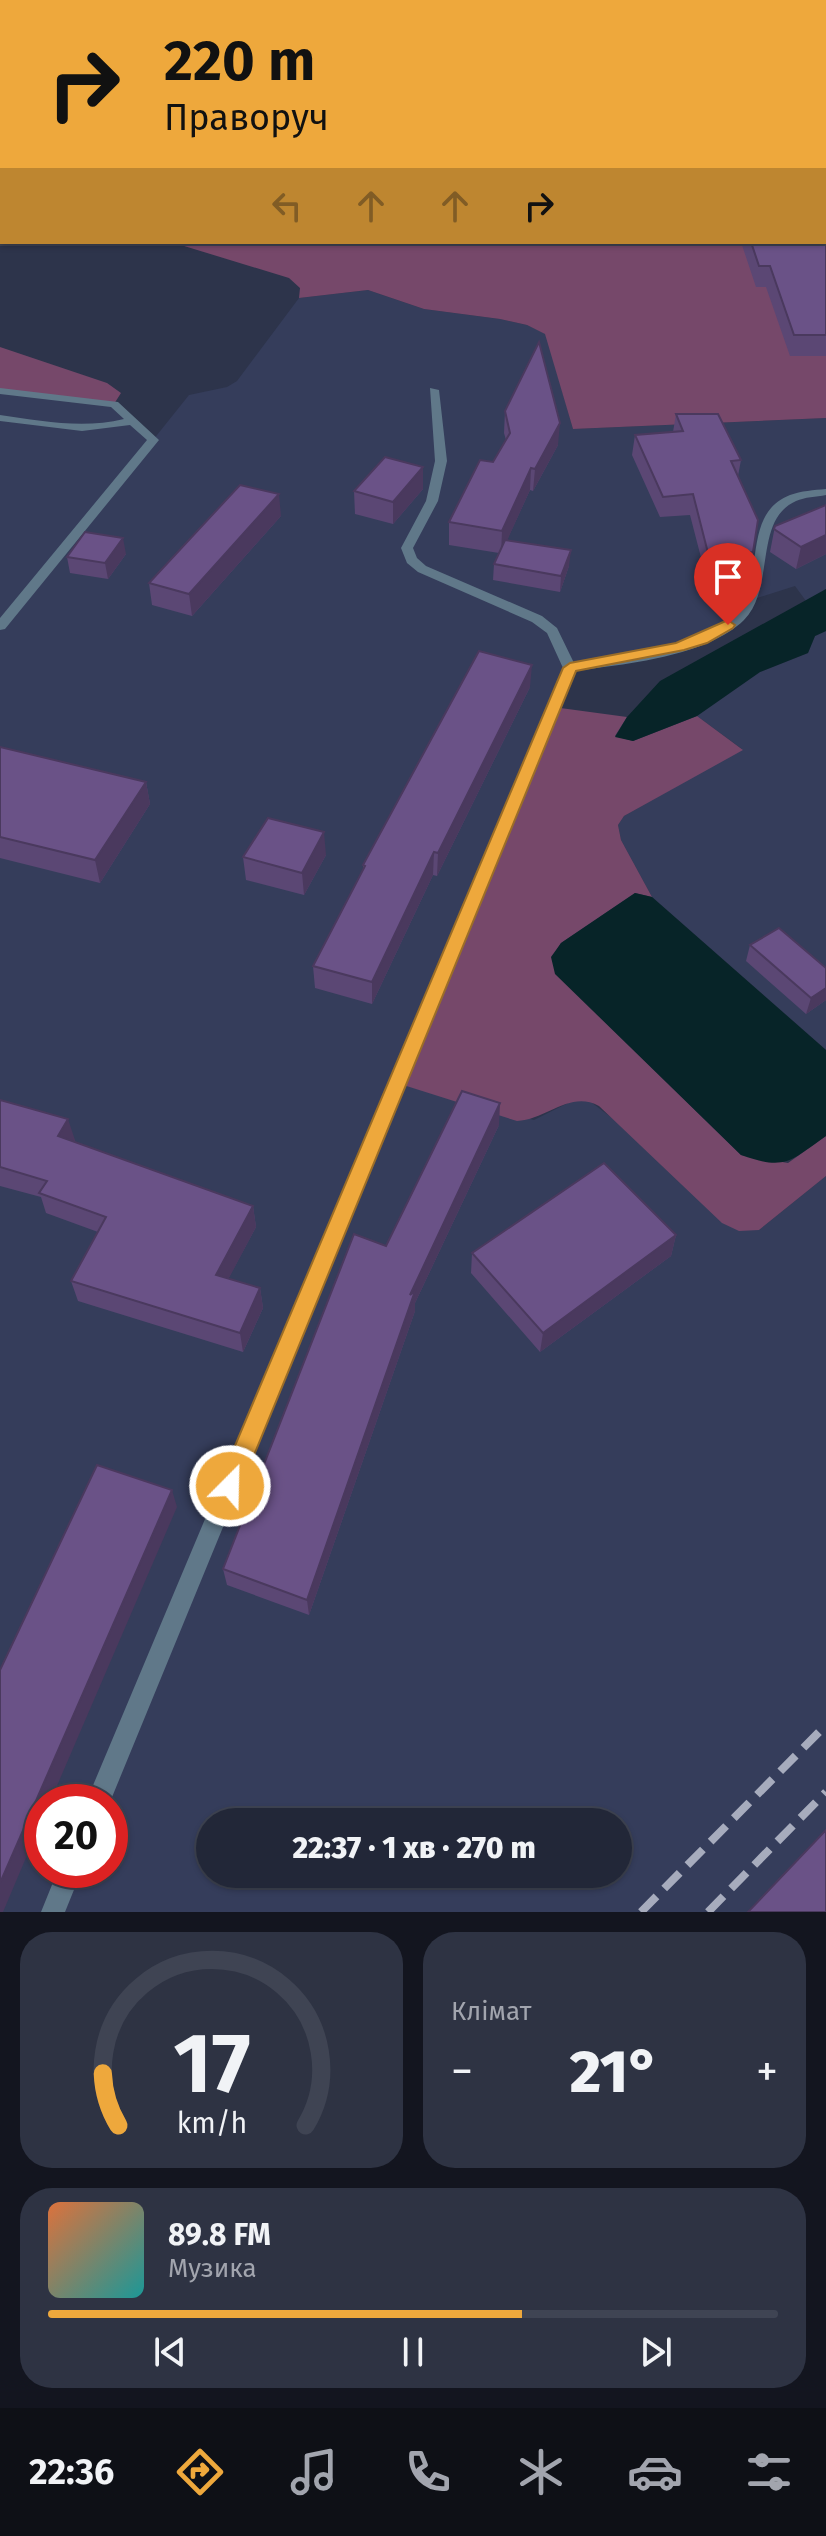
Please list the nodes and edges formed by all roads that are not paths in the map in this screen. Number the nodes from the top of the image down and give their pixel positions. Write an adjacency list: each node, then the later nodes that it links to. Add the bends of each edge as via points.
1 (434, 390): 7 (lane, via 441,461 432,501 407,548 411,560 537,619 552,631)
2 (0, 391): 4 (lane, via 114,404)
3 (0, 418): 4 (lane, via 66,428 111,428)
4 (132, 421): 6 (lane, via 153,440)
5 (826, 492): 7 (lane, via 792,498 774,508 767,520 758,583 751,600 728,625 679,647)
6 (0, 626)
7 (570, 668): 8 (lane)
8 (105, 1784)
9 (63, 1888): 10 (lane)
10 (53, 1912)

